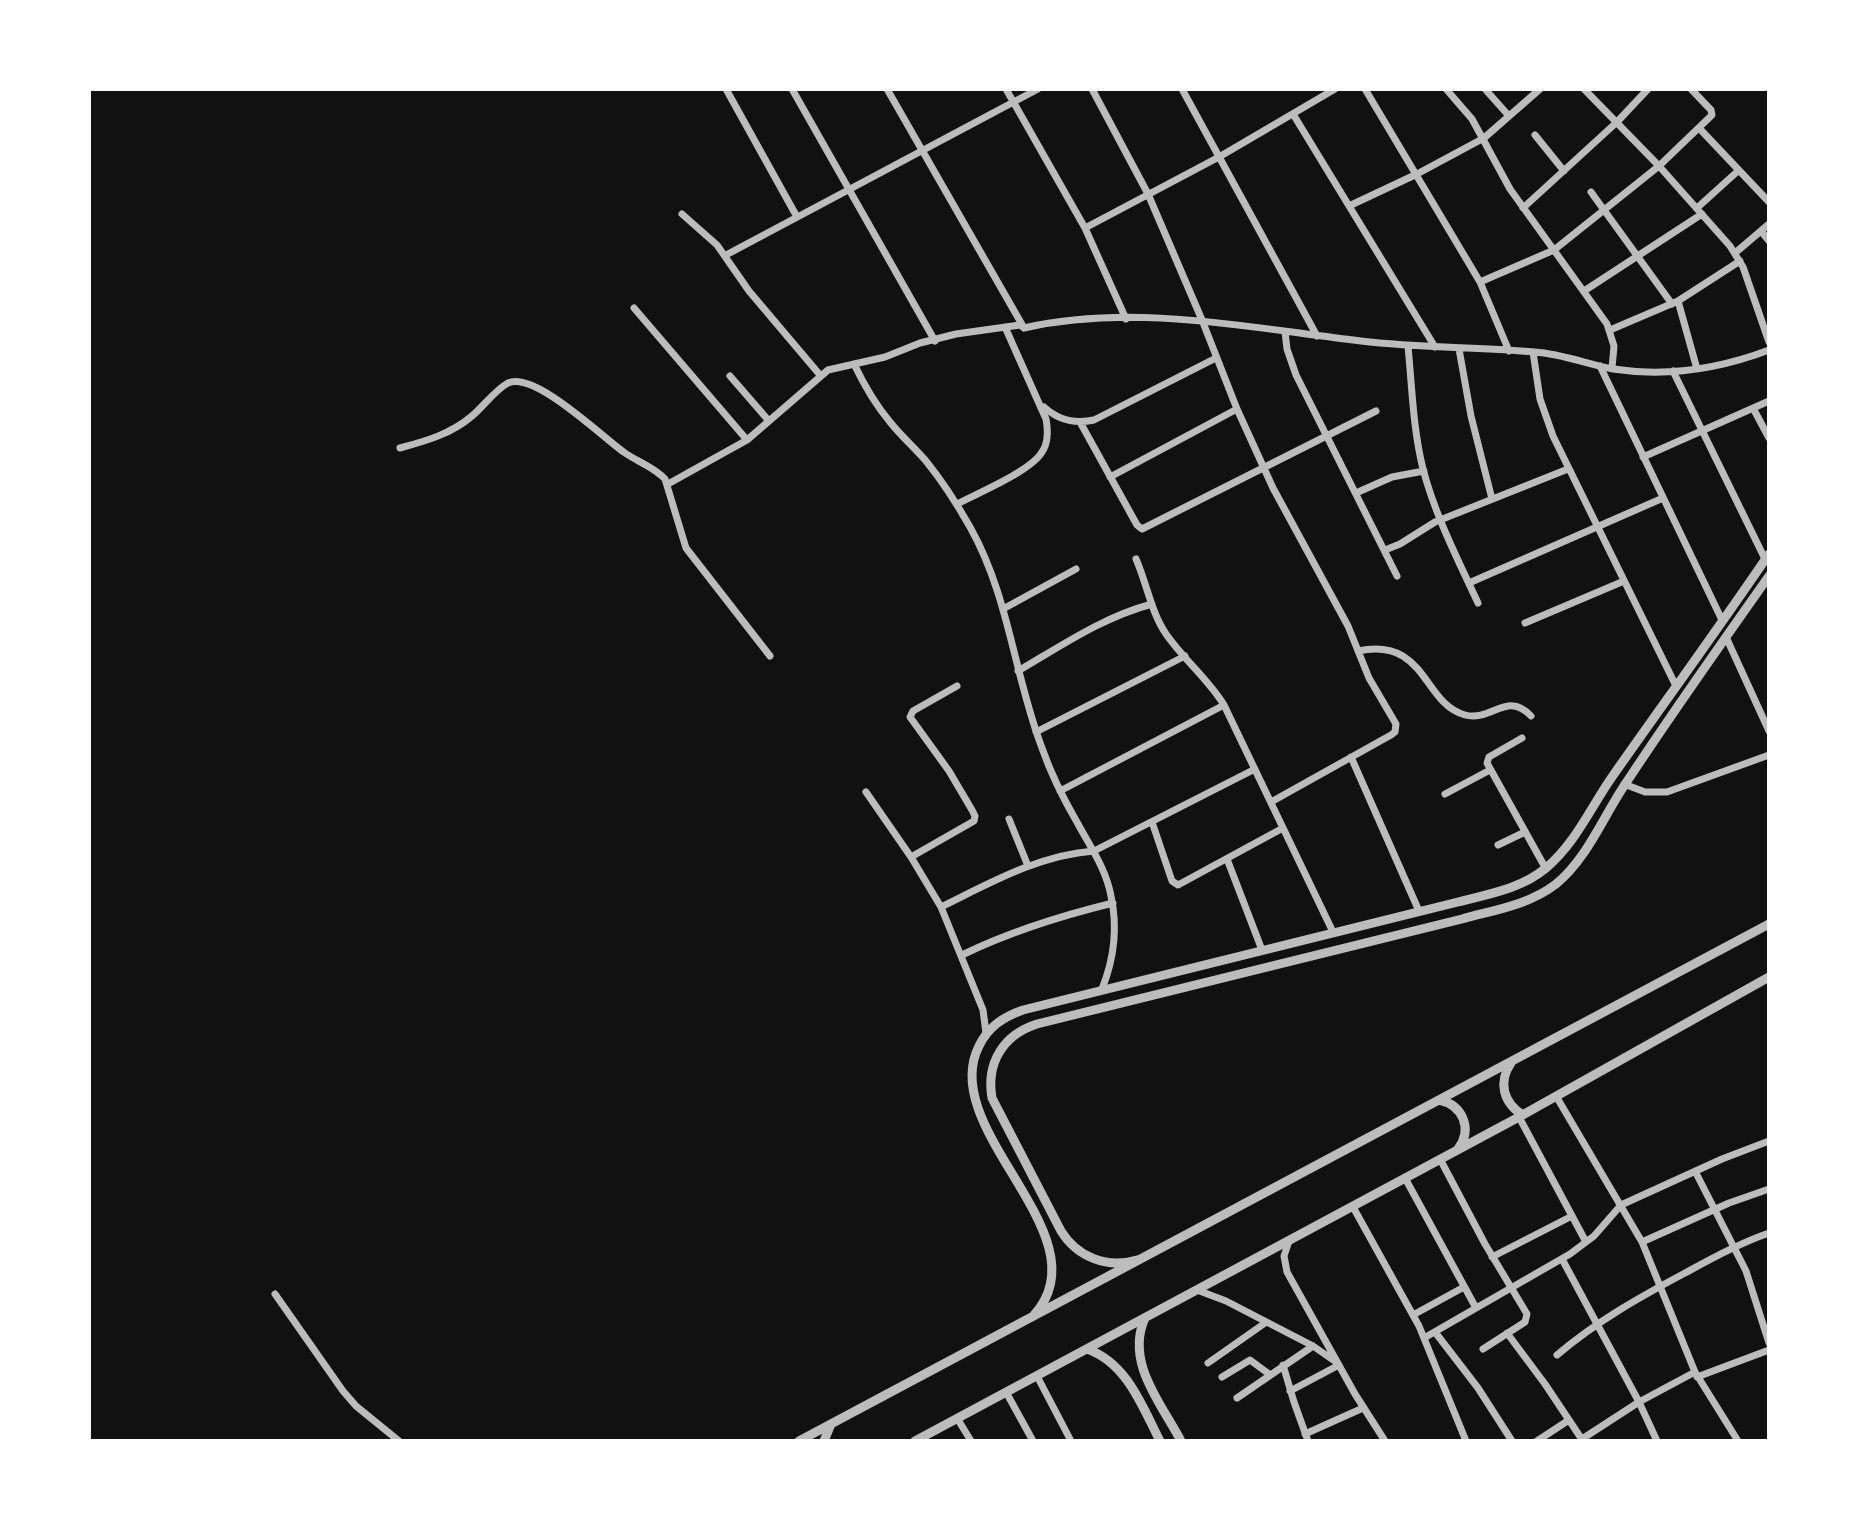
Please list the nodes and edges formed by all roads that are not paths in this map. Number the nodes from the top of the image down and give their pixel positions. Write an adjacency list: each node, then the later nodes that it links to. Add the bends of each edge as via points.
1 (726, 89): 38 (street)
2 (792, 89): 29 (street)
3 (887, 89): 23 (street)
4 (1006, 89): 16 (street)
5 (1038, 89): 16 (street)
6 (1092, 89): 31 (street)
7 (1335, 89): 17 (street)
8 (1365, 89): 28 (street)
9 (1446, 89): 22 (street)
10 (1485, 89): 18 (street)
11 (1540, 89): 18 (street)
12 (1584, 89): 19 (street)
13 (1648, 89): 19 (street)
14 (1691, 89): 20 (street, via 1712,113)
15 (1186, 90): 24 (street)
16 (1013, 103): 23 (street); 40 (street)
17 (1293, 114): 24 (street); 33 (street)
18 (1509, 116): 22 (street)
19 (1617, 122): 25 (street); 27 (street)
20 (1699, 128): 25 (street); 26 (street)
21 (1535, 135): 27 (street)
22 (1484, 138): 28 (street); 34 (street)
23 (923, 152): 29 (street); 55 (street)
24 (1219, 157): 31 (street); 58 (street)
25 (1660, 166): 35 (street); 36 (street)
26 (1739, 170): 32 (street); 36 (street)
27 (1564, 171): 34 (street)
28 (1417, 174): 33 (street); 48 (street)
29 (849, 190): 38 (street); 59 (street)
30 (1591, 192): 35 (street)
31 (1148, 194): 40 (street); 53 (street)
32 (1769, 202)
33 (1349, 206): 62 (street)
34 (1523, 208): 43 (street)
35 (1605, 210): 43 (street); 46 (street)
36 (1700, 211): 44 (street); 46 (street)
37 (682, 214): 45 (street)
38 (797, 217): 45 (street)
39 (1769, 224): 41 (street)
40 (1085, 228): 52 (street)
41 (1761, 231): 42 (street); 44 (street)
42 (1769, 241)
43 (1554, 250): 48 (street); 49 (street)
44 (1735, 253): 47 (street)
45 (726, 255): 73 (street)
46 (1637, 256): 49 (street); 50 (street)
47 (1740, 261): 50 (street); 60 (street)
48 (1480, 282): 65 (street)
49 (1584, 290): 56 (street)
50 (1675, 303): 56 (street); 71 (street)
51 (634, 308): 85 (street)
52 (1126, 319): 53 (street); 55 (street, via 1050,322)
53 (1202, 320): 57 (street); 67 (street)
54 (1004, 327): 55 (street); 59 (street); 76 (street)
55 (1024, 328)
56 (1610, 330): 70 (street)
57 (1285, 332): 58 (street); 83 (street, via 1292,366)
58 (1317, 336): 61 (street)
59 (935, 341): 68 (street)
60 (1769, 342)
61 (1408, 346): 62 (street); 90 (street)
62 (1435, 347): 63 (street)
63 (1459, 349): 65 (street); 95 (street)
64 (1769, 350): 71 (street)
65 (1509, 351): 66 (street)
66 (1533, 352): 69 (street); 89 (street, via 1543,409)
67 (1216, 358): 78 (street); 81 (street, via 1101,417)
68 (854, 364): 73 (street); 96 (street, via 882,411)
69 (1600, 366): 70 (street); 87 (street)
70 (1612, 368): 72 (street)
71 (1697, 369): 72 (street)
72 (1674, 371): 82 (street)
73 (820, 375): 80 (street)
74 (730, 376): 80 (street)
75 (1769, 401): 77 (street)
76 (1040, 402): 81 (street, via 1054,415); 96 (street, via 1048,428 1042,453 1029,465)
77 (1753, 408): 82 (street); 84 (street)
78 (1237, 409): 88 (street); 91 (street)
79 (1376, 411): 83 (street)
80 (769, 421): 85 (street)
81 (1080, 422): 91 (street)
82 (1702, 431): 87 (street); 100 (street)
83 (1327, 436): 88 (street); 93 (street)
84 (1769, 438)
85 (747, 440): 92 (street)
86 (400, 448): 92 (street, via 456,428 508,383 526,382 661,474)
87 (1643, 457): 94 (street)
88 (1264, 468): 91 (street, via 1142,529); 113 (street)
89 (1569, 469): 95 (street); 98 (street)
90 (1424, 471): 93 (street, via 1384,479); 97 (street)
91 (1110, 477)
92 (668, 484): 114 (street, via 686,548)
93 (1356, 493): 99 (street)
94 (1663, 498): 98 (street); 110 (street)
95 (1492, 499): 97 (street)
96 (957, 504): 109 (street, via 984,555)
97 (1441, 520): 99 (street); 106 (street)
98 (1597, 527): 104 (street); 106 (street)
99 (1385, 550): 103 (street)
100 (1767, 557): 110 (street)
101 (1136, 559): 108 (street)
102 (1076, 569): 109 (street)
103 (1398, 576)
104 (1624, 581): 111 (street); 118 (street)
105 (1768, 581): 112 (street)
106 (1469, 583): 107 (street)
107 (1478, 603)
108 (1152, 604): 115 (street, via 1165,632); 116 (street, via 1097,625)
109 (1003, 609): 116 (street)
110 (1722, 620): 118 (street)
111 (1525, 623)
112 (1726, 637): 121 (street); 128 (street)
113 (1358, 651): 120 (street, via 1378,649 1404,657 1461,713 1480,715 1510,705); 125 (street, via 1396,727)
114 (770, 656)
115 (1185, 656): 119 (street); 122 (street)
116 (1018, 671): 122 (street)
117 (957, 686): 139 (street, via 910,717 949,771 974,821)
118 (1676, 686): 142 (street)
119 (1224, 705): 126 (street); 129 (street)
120 (1531, 716)
121 (1769, 731)
122 (1036, 732): 129 (street)
123 (1522, 738): 127 (street, via 1489,757)
124 (1769, 755): 128 (street, via 1667,792 1645,792)
125 (1351, 758): 132 (street); 146 (street)
126 (1255, 769): 132 (street); 134 (street)
127 (1490, 770): 131 (street); 136 (street)
128 (1624, 784): 147 (street, via 1582,854 1559,881 1529,900)
129 (1060, 791): 138 (street)
130 (866, 792): 139 (street)
131 (1445, 794)
132 (1271, 802): 135 (street)
133 (1009, 819): 141 (street)
134 (1152, 822): 138 (street); 140 (street, via 1176,885)
135 (1283, 828): 140 (street); 149 (street)
136 (1525, 832): 137 (street); 142 (street)
137 (1498, 845)
138 (1094, 851): 141 (street); 144 (street)
139 (911, 857): 145 (street)
140 (1227, 859): 150 (street)
141 (1028, 866): 145 (street)
142 (1546, 869): 143 (street, via 1511,888)
143 (1458, 902): 146 (street); 147 (street)
144 (1113, 904): 151 (street, via 1037,923); 153 (street, via 1114,943)
145 (941, 907): 151 (street)
146 (1419, 911): 149 (street)
147 (1462, 919): 170 (street, via 1037,1024 1013,1035 993,1064 992,1098)
148 (1769, 924): 155 (street)
149 (1333, 932): 150 (street)
150 (1262, 950): 153 (street)
151 (962, 955): 154 (street, via 985,1017)
152 (1769, 977): 156 (street)
153 (1102, 989): 154 (street, via 1015,1013)
154 (986, 1033): 174 (street, via 972,1067 976,1104)
155 (1515, 1059): 157 (street); 158 (street, via 1506,1071 1504,1089)
156 (1556, 1096): 158 (street); 165 (street)
157 (1439, 1100): 160 (street, via 1456,1108 1464,1119 1464,1138); 178 (street)
158 (1521, 1116): 160 (street); 168 (street)
159 (1769, 1141): 162 (street)
160 (1457, 1150): 161 (street)
161 (1440, 1159): 163 (street); 176 (street)
162 (1695, 1171): 165 (street); 167 (street)
163 (1405, 1178): 166 (street); 180 (street)
164 (1769, 1189): 167 (street)
165 (1620, 1205): 172 (street); 173 (street)
166 (1353, 1206): 171 (street); 186 (street)
167 (1715, 1209): 173 (street); 175 (street)
168 (1572, 1216): 172 (street); 176 (street)
169 (1769, 1233): 175 (street)
170 (1064, 1236): 174 (street); 178 (street, via 1094,1259 1112,1263)
171 (1289, 1241): 182 (street); 201 (street, via 1284,1256 1287,1272)
172 (1586, 1242): 177 (street)
173 (1642, 1242): 179 (street)
174 (1048, 1244): 185 (street, via 1053,1279)
175 (1735, 1247): 179 (street); 193 (street)
176 (1493, 1257): 181 (street)
177 (1562, 1259): 181 (street); 189 (street)
178 (1137, 1260): 185 (street)
179 (1661, 1286): 189 (street); 203 (street)
180 (1464, 1287): 184 (street); 186 (street)
181 (1511, 1287): 184 (street); 191 (street, via 1528,1318)
182 (1197, 1290): 187 (street); 188 (street)
183 (275, 1294): 217 (street, via 343,1391)
184 (1476, 1308): 190 (street)
185 (1034, 1315): 213 (street)
186 (1413, 1315): 192 (street)
187 (1145, 1318): 195 (street); 225 (street, via 1138,1341 1139,1360)
188 (1265, 1323): 194 (street); 199 (street)
189 (1597, 1324): 198 (street); 209 (street)
190 (1435, 1332): 192 (street); 228 (street)
191 (1507, 1334): 196 (street); 212 (street)
192 (1424, 1338): 227 (street)
193 (1769, 1343)
194 (1313, 1346): 200 (street); 201 (street)
195 (1087, 1349): 204 (street); 224 (street, via 1124,1376)
196 (1482, 1349)
197 (1769, 1350): 203 (street)
198 (1557, 1354)
199 (1208, 1363)
200 (1283, 1365): 202 (street); 206 (street)
201 (1339, 1365): 206 (street); 210 (street)
202 (1269, 1374): 205 (street, via 1250,1360); 208 (street)
203 (1696, 1374): 209 (street); 216 (street)
204 (1037, 1376): 207 (street); 223 (street)
205 (1222, 1377)
206 (1290, 1391): 214 (street)
207 (1006, 1392): 211 (street); 222 (street)
208 (1237, 1398)
209 (1639, 1402): 215 (street); 230 (street)
210 (1363, 1408): 214 (street); 226 (street)
211 (957, 1418): 220 (street); 221 (street)
212 (1569, 1420): 215 (street); 229 (street)
213 (835, 1421): 218 (street); 219 (street)
214 (1307, 1438)
215 (1582, 1440)
216 (1736, 1440)
217 (399, 1441)
218 (799, 1441)
219 (824, 1441)
220 (915, 1441)
221 (971, 1441)
222 (1034, 1441)
223 (1070, 1441)
224 (1160, 1441)
225 (1181, 1441)
226 (1385, 1441)
227 (1466, 1441)
228 (1512, 1441)
229 (1537, 1441)
230 (1657, 1441)

